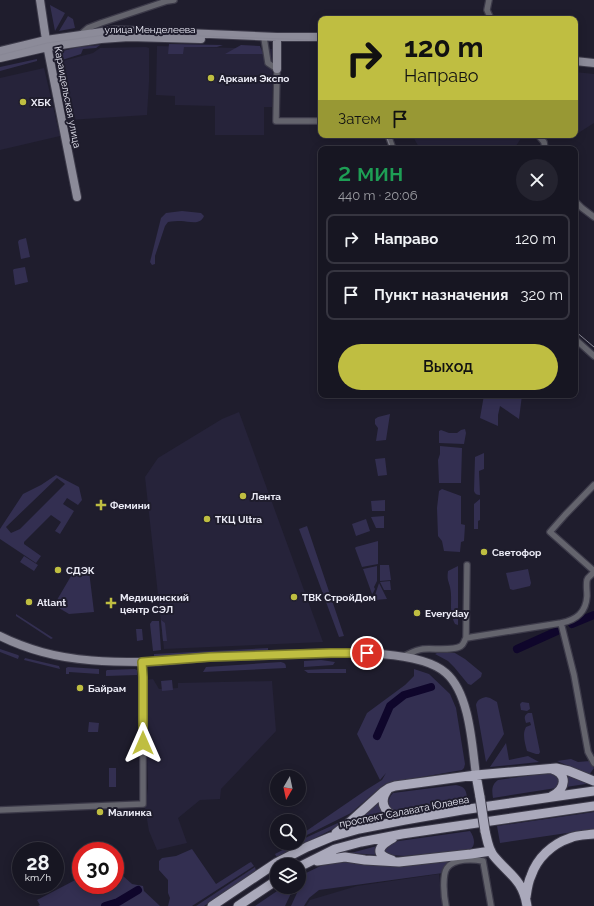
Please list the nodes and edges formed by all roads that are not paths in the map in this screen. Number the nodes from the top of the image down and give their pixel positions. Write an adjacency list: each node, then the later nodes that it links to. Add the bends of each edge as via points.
1 (40, 0): 9 (main road, Караидельская улица)
2 (174, 0): 8 (street, via 88,28)
3 (489, 0): 4 (street, via 487,10)
4 (490, 16)
5 (277, 37): 6 (main road, улица Менделеева); 7 (main road, улица Менделеева); 8 (main road, улица Менделеева, via 116,30); 14 (main road)
6 (318, 37)
7 (264, 38): 8 (main road, улица Менделеева); 14 (street, via 268,63)
8 (79, 39): 9 (main road, улица Менделеева)
9 (47, 44): 10 (main road, улица Менделеева); 11 (main road, улица Менделеева); 16 (main road, Караидельская улица)
10 (0, 51)
11 (0, 58)
12 (578, 61): 13 (main road)
13 (594, 63)
14 (277, 69): 15 (street, via 276,121)
15 (318, 121)
16 (77, 197)
17 (578, 204): 18 (street)
18 (594, 217)
19 (578, 342): 20 (street)
20 (594, 356)
21 (594, 485): 23 (street, via 550,532)
22 (467, 565): 26 (street)
23 (594, 572): 24 (street, via 587,580 586,602 581,613)
24 (561, 623): 26 (street); 29 (street, via 574,675 588,752)
25 (0, 636): 28 (main road, via 43,653 64,657)
26 (466, 638): 27 (street, via 463,644 456,648 423,649)
27 (401, 657): 28 (main road, via 367,653 331,653); 31 (main road, via 426,661 447,673 456,684 468,718)
28 (142, 662): 37 (street, via 143,804)
29 (594, 763)
30 (549, 768): 31 (main road); 32 (main road, via 564,769); 35 (main road, via 560,773 563,782 558,793)
31 (476, 775): 33 (main road); 42 (main road, bridge, via 488,844)
32 (594, 781)
33 (392, 787): 38 (main road, via 385,793 384,806 391,815); 41 (main road)
34 (594, 791): 35 (main road, проспект Салавата Юлаева)
35 (550, 797): 38 (main road, проспект Салавата Юлаева)
36 (594, 808): 39 (main road)
37 (0, 810)
38 (405, 820): 41 (main road, проспект Салавата Юлаева)
39 (402, 834): 44 (main road, via 335,849); 45 (main road, via 384,843 380,850 382,856)
40 (594, 834): 48 (main road, via 569,838 547,852 530,876)
41 (331, 837): 49 (main road, проспект Салавата Юлаева, via 276,863)
42 (492, 852): 43 (street); 45 (main road); 48 (main road, via 518,882)
43 (483, 861): 51 (street, via 472,859 456,862 446,868); 52 (street)
44 (309, 862): 45 (main road, via 346,857); 46 (main road)
45 (399, 862)
46 (306, 864)
47 (270, 885): 50 (main road)
48 (526, 901)
49 (212, 906)
50 (238, 906)
51 (446, 906)
52 (491, 906)

